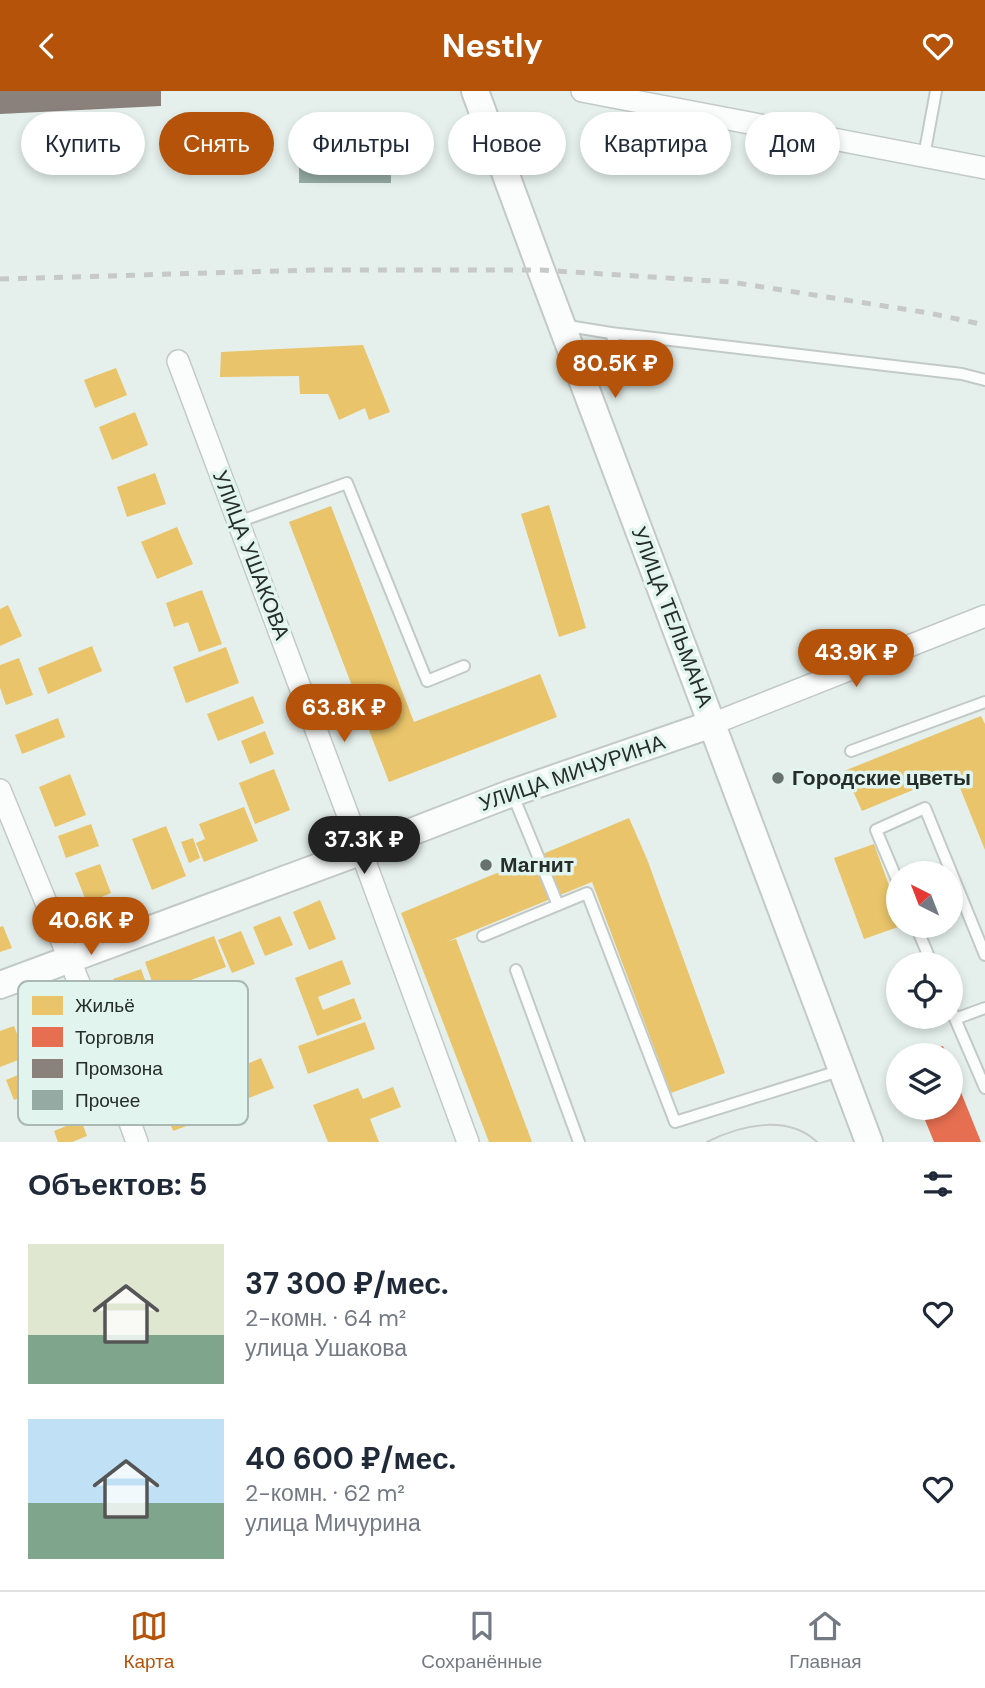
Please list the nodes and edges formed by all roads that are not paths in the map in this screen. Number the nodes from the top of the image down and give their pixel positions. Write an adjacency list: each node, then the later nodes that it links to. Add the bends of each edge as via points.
1 (475, 91): 6 (street, УЛИЦА ТЕЛЬМАНА)
2 (582, 91): 4 (street)
3 (936, 91): 4 (lane)
4 (924, 156): 5 (street)
5 (985, 168)
6 (562, 325): 7 (lane); 15 (street, УЛИЦА ТЕЛЬМАНА)
7 (611, 333): 8 (lane); 10 (lane)
8 (620, 360)
9 (178, 361): 11 (street, УЛИЦА УШАКОВА)
10 (985, 380)
11 (239, 522): 13 (lane, via 347,483 427,681); 19 (street, УЛИЦА УШАКОВА)
12 (985, 616): 15 (street, УЛИЦА МИЧУРИНА)
13 (464, 666)
14 (985, 702): 16 (lane)
15 (712, 724): 18 (street, УЛИЦА МИЧУРИНА); 33 (street, УЛИЦА ТЕЛЬМАНА)
16 (851, 751)
17 (0, 790): 26 (street)
18 (512, 793): 19 (street, УЛИЦА МИЧУРИНА); 23 (lane)
19 (362, 851): 26 (street, УЛИЦА МИЧУРИНА); 37 (street, УЛИЦА УШАКОВА)
20 (889, 861): 21 (lane, via 876,830 925,808)
21 (947, 861)
22 (963, 901): 25 (lane)
23 (558, 905): 24 (lane); 33 (lane, via 587,893 675,1122)
24 (483, 936)
25 (985, 955)
26 (70, 960): 28 (street); 29 (street, УЛИЦА МИЧУРИНА)
27 (516, 969): 38 (lane)
28 (78, 981)
29 (0, 985)
30 (985, 1007): 31 (lane)
31 (963, 1016)
32 (959, 1029): 34 (lane)
33 (842, 1070): 39 (street, УЛИЦА ТЕЛЬМАНА)
34 (985, 1088)
35 (131, 1125): 36 (street)
36 (137, 1142)
37 (468, 1142)
38 (579, 1142)
39 (869, 1142)

